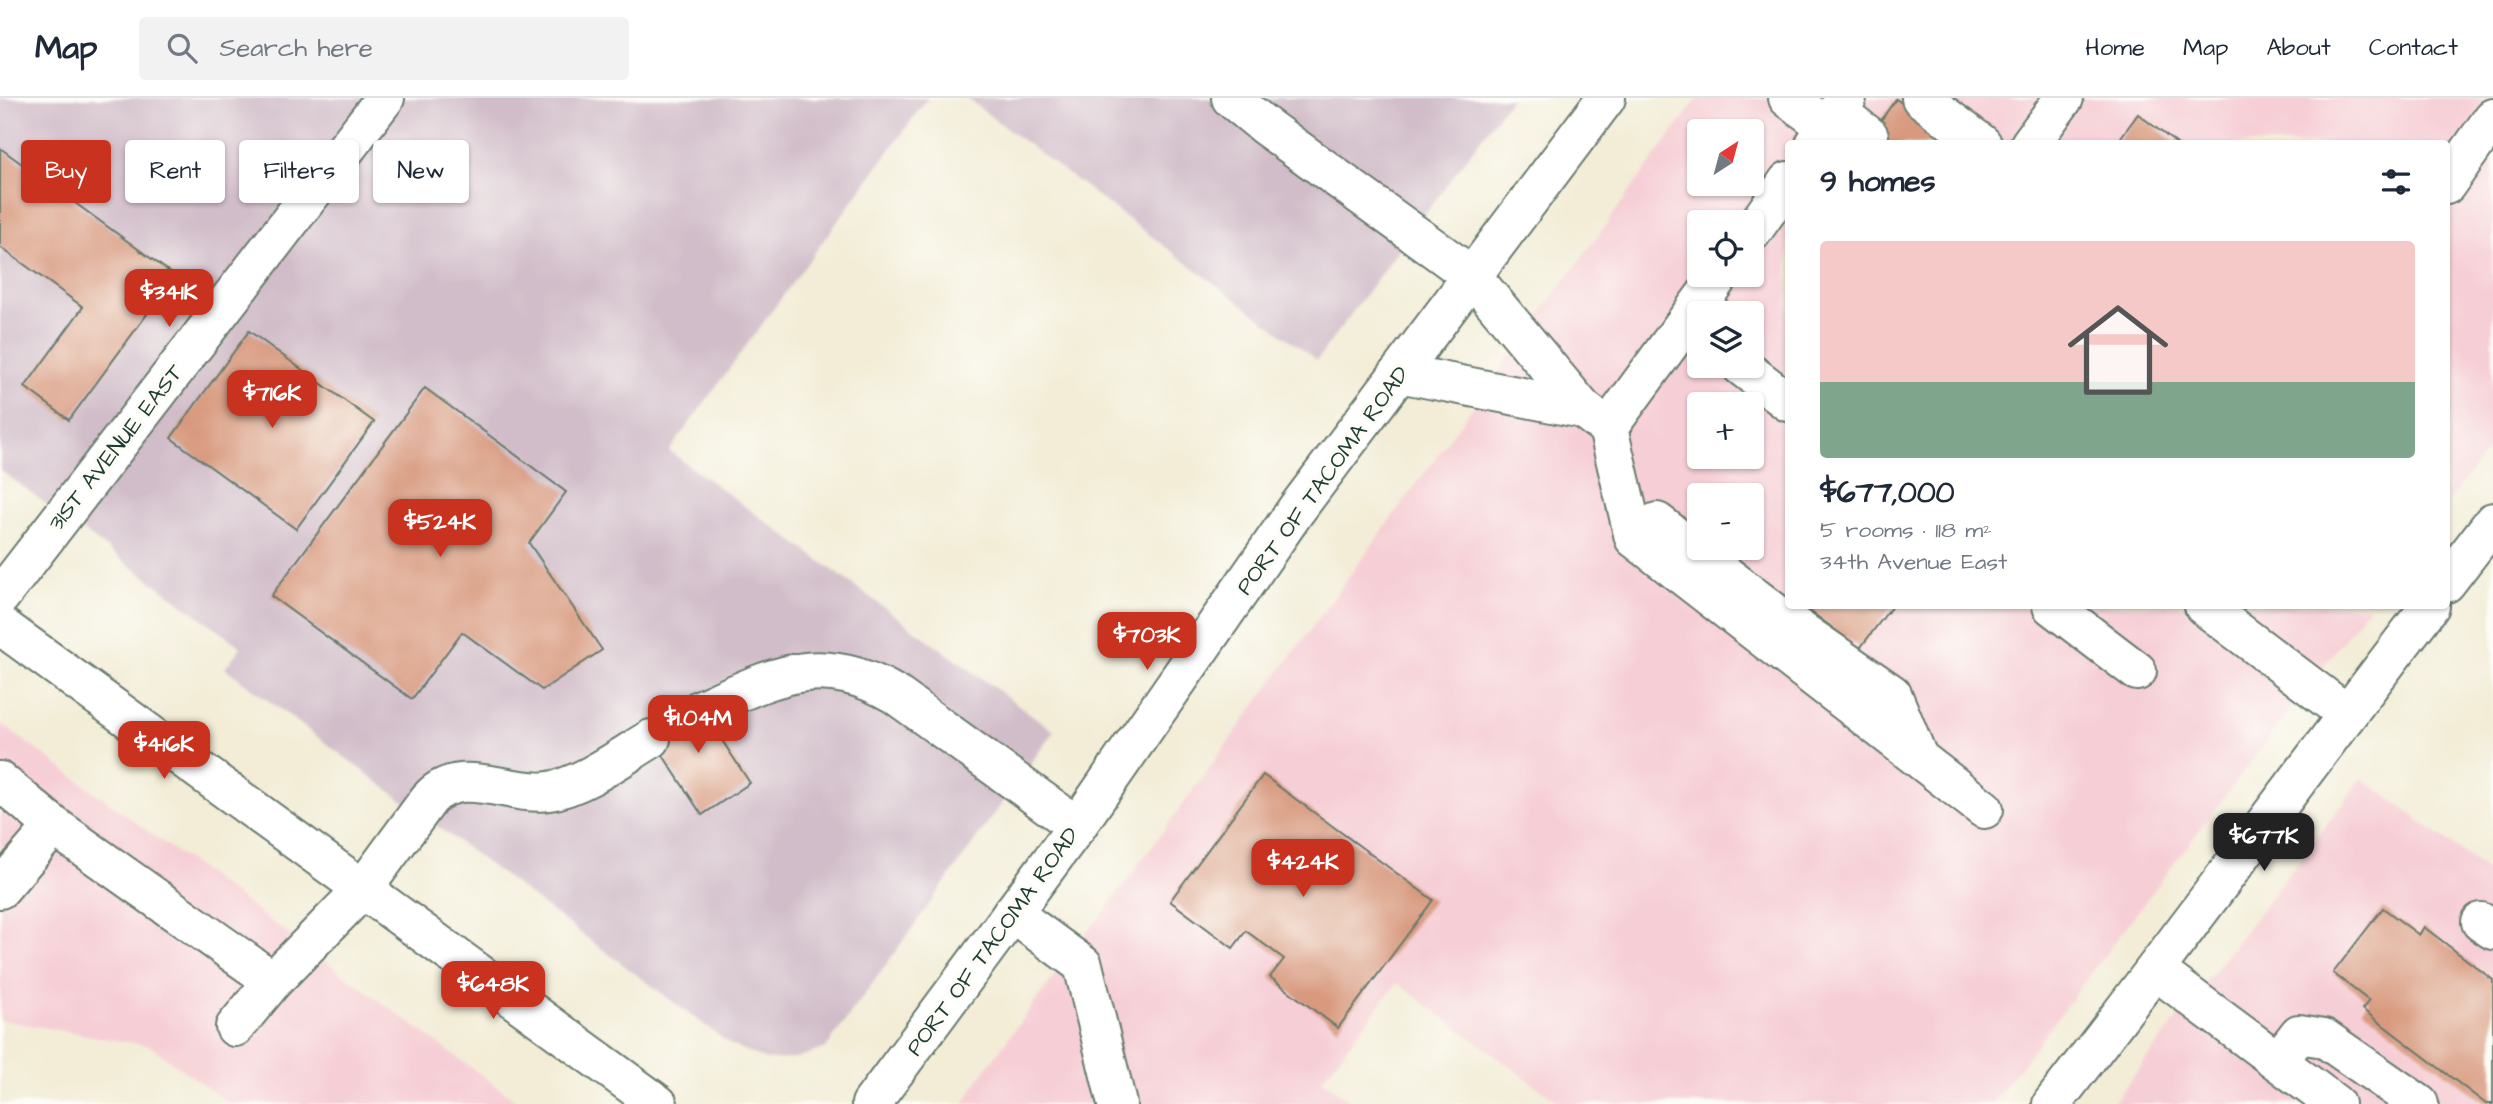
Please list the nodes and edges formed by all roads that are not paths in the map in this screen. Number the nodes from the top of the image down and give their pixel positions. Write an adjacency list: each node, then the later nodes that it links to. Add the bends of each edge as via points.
1 (385, 98): 23 (main road, 31ST AVENUE EAST)
2 (1231, 98): 15 (main road)
3 (1606, 98): 15 (main road, PORT OF TACOMA ROAD)
4 (1788, 98): 8 (main road)
5 (1921, 98): 10 (main road)
6 (2064, 98): 11 (main road)
7 (2493, 118): 12 (main road)
8 (1831, 120): 9 (main road)
9 (1869, 136)
10 (1977, 140)
11 (2034, 140)
12 (2450, 179)
13 (1785, 185): 14 (main road)
14 (1764, 215)
15 (1472, 276): 17 (main road, PORT OF TACOMA ROAD); 20 (main road)
16 (1687, 333): 20 (main road)
17 (1399, 373): 20 (main road); 35 (main road, PORT OF TACOMA ROAD, via 1296,510)
18 (1757, 378): 19 (main road)
19 (1785, 400)
20 (1596, 418): 33 (main road, via 1634,538)
21 (2493, 522): 22 (main road)
22 (2450, 578)
23 (0, 597)
24 (2056, 609): 28 (main road)
25 (2208, 609): 30 (main road)
26 (2428, 609): 30 (main road)
27 (0, 625): 37 (main road)
28 (2137, 671)
29 (701, 709): 35 (main road, via 791,673 816,670 866,679)
30 (2347, 714): 39 (main road)
31 (652, 739): 37 (main road, via 550,791 469,783 442,787)
32 (0, 781): 34 (main road)
33 (1984, 809)
34 (54, 826): 36 (main road); 40 (main road)
35 (1077, 826): 38 (main road, PORT OF TACOMA ROAD)
36 (0, 889)
37 (363, 889): 40 (main road); 43 (main road)
38 (1012, 913): 44 (main road, PORT OF TACOMA ROAD); 45 (main road, via 1083,965)
39 (2155, 970): 42 (main road); 46 (main road)
40 (273, 981): 41 (main road)
41 (235, 1027)
42 (2278, 1061): 47 (main road); 48 (main road, via 2299,1034 2324,1038)
43 (658, 1104)
44 (871, 1104)
45 (1117, 1104)
46 (2052, 1104)
47 (2335, 1104)
48 (2418, 1104)

